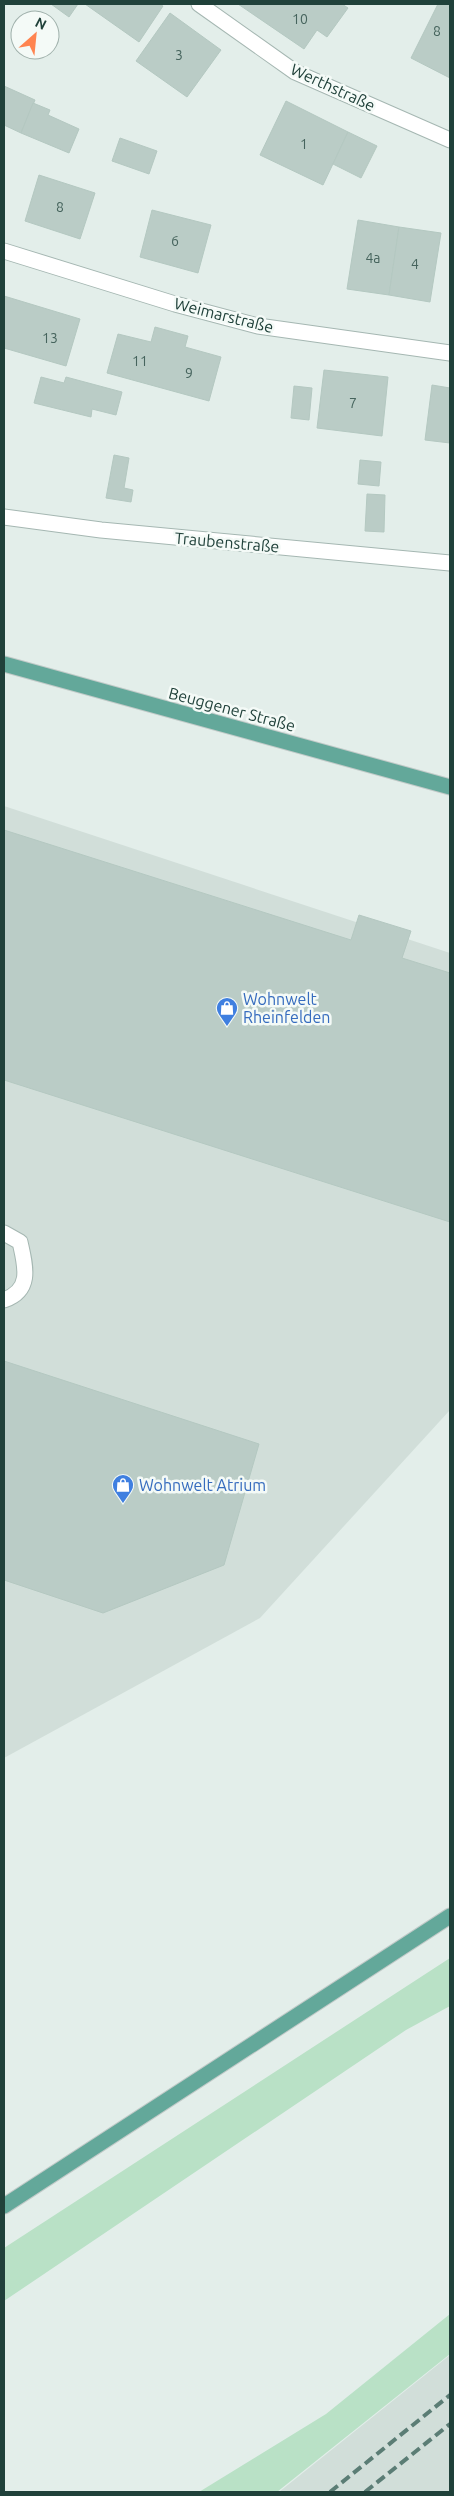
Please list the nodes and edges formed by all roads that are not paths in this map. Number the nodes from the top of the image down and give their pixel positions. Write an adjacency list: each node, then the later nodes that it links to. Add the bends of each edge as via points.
1 (199, 4): 2 (street, Werthstraße, via 295,72)
2 (450, 140)
3 (4, 251): 4 (street, Weimarstraße, via 258,326)
4 (450, 353)
5 (4, 517): 6 (street, Traubenstraße, via 101,530)
6 (450, 563)
7 (4, 664): 8 (main road, Beuggener Straße)
8 (450, 786)
9 (4, 1233): 10 (street, via 20,1242 27,1273 19,1291)
10 (4, 1300)
11 (450, 1916): 12 (main road)
12 (4, 2206)

